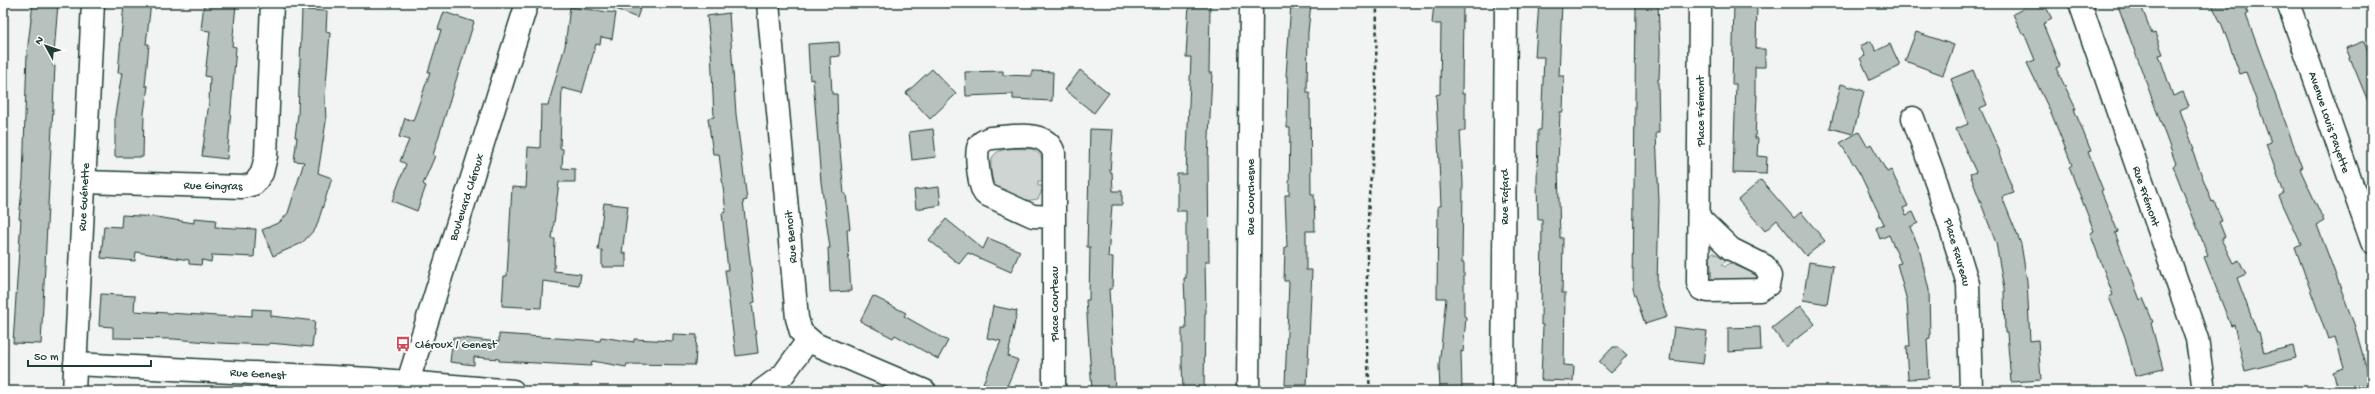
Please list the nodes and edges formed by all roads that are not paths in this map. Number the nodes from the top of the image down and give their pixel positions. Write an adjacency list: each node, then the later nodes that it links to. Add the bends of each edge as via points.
1 (93, 3): 11 (street, Rue Guénette)
2 (272, 3): 11 (street, Rue Gingras, via 266,156 262,173 254,184 243,187)
3 (527, 3): 17 (street, Boulevard Cléroux)
4 (768, 3): 15 (street, Rue Benoit, via 797,318 801,332)
5 (1251, 3): 23 (street, Rue Courchesne)
6 (1506, 3): 24 (street, Rue Fafard)
7 (1700, 3): 13 (street, Place Frémont)
8 (2080, 3): 26 (street, Rue Frémont, via 2191,322 2200,356)
9 (2288, 3): 14 (street, Avenue Louis Payette)
10 (1913, 118): 25 (street, Place Favreau, via 1937,184 1968,284)
11 (84, 182): 16 (street, Rue Guénette)
12 (1053, 217): 22 (street, Place Courteau)
13 (1700, 219)
14 (2372, 242)
15 (808, 340): 20 (street, via 783,375); 21 (street)
16 (75, 364): 17 (street, Rue Genest); 18 (street, Rue Guénette)
17 (407, 386): 19 (street, Rue Genest)
18 (74, 391)
19 (512, 391)
20 (760, 391)
21 (925, 391)
22 (1054, 391)
23 (1248, 391)
24 (1503, 391)
25 (1971, 391)
26 (2204, 391)

